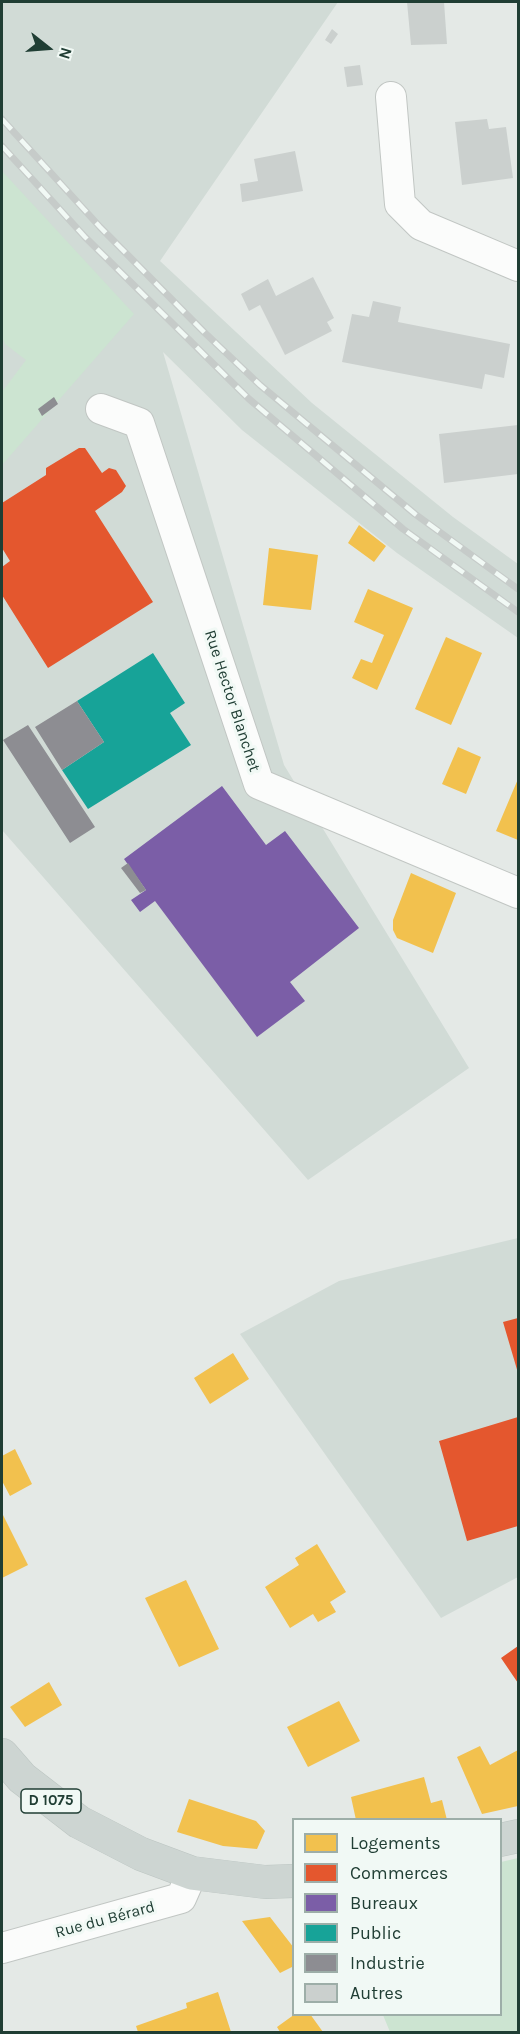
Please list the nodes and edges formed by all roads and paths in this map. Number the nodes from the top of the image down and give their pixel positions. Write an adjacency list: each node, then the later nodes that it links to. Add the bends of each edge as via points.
1 (391, 97): 2 (street, via 400,204 421,225)
2 (519, 266)
3 (101, 410): 4 (street, Rue Hector Blanchet, via 139,423 259,784)
4 (519, 894)
5 (2, 1755): 8 (main road, D 1075, via 22,1778 79,1822 141,1854)
6 (519, 1836): 7 (main road)
7 (502, 1840)
8 (192, 1873): 9 (main road, D 1075, via 265,1882); 10 (street, Rue du Bérard, via 181,1898)
9 (292, 1881)
10 (2, 1948)

